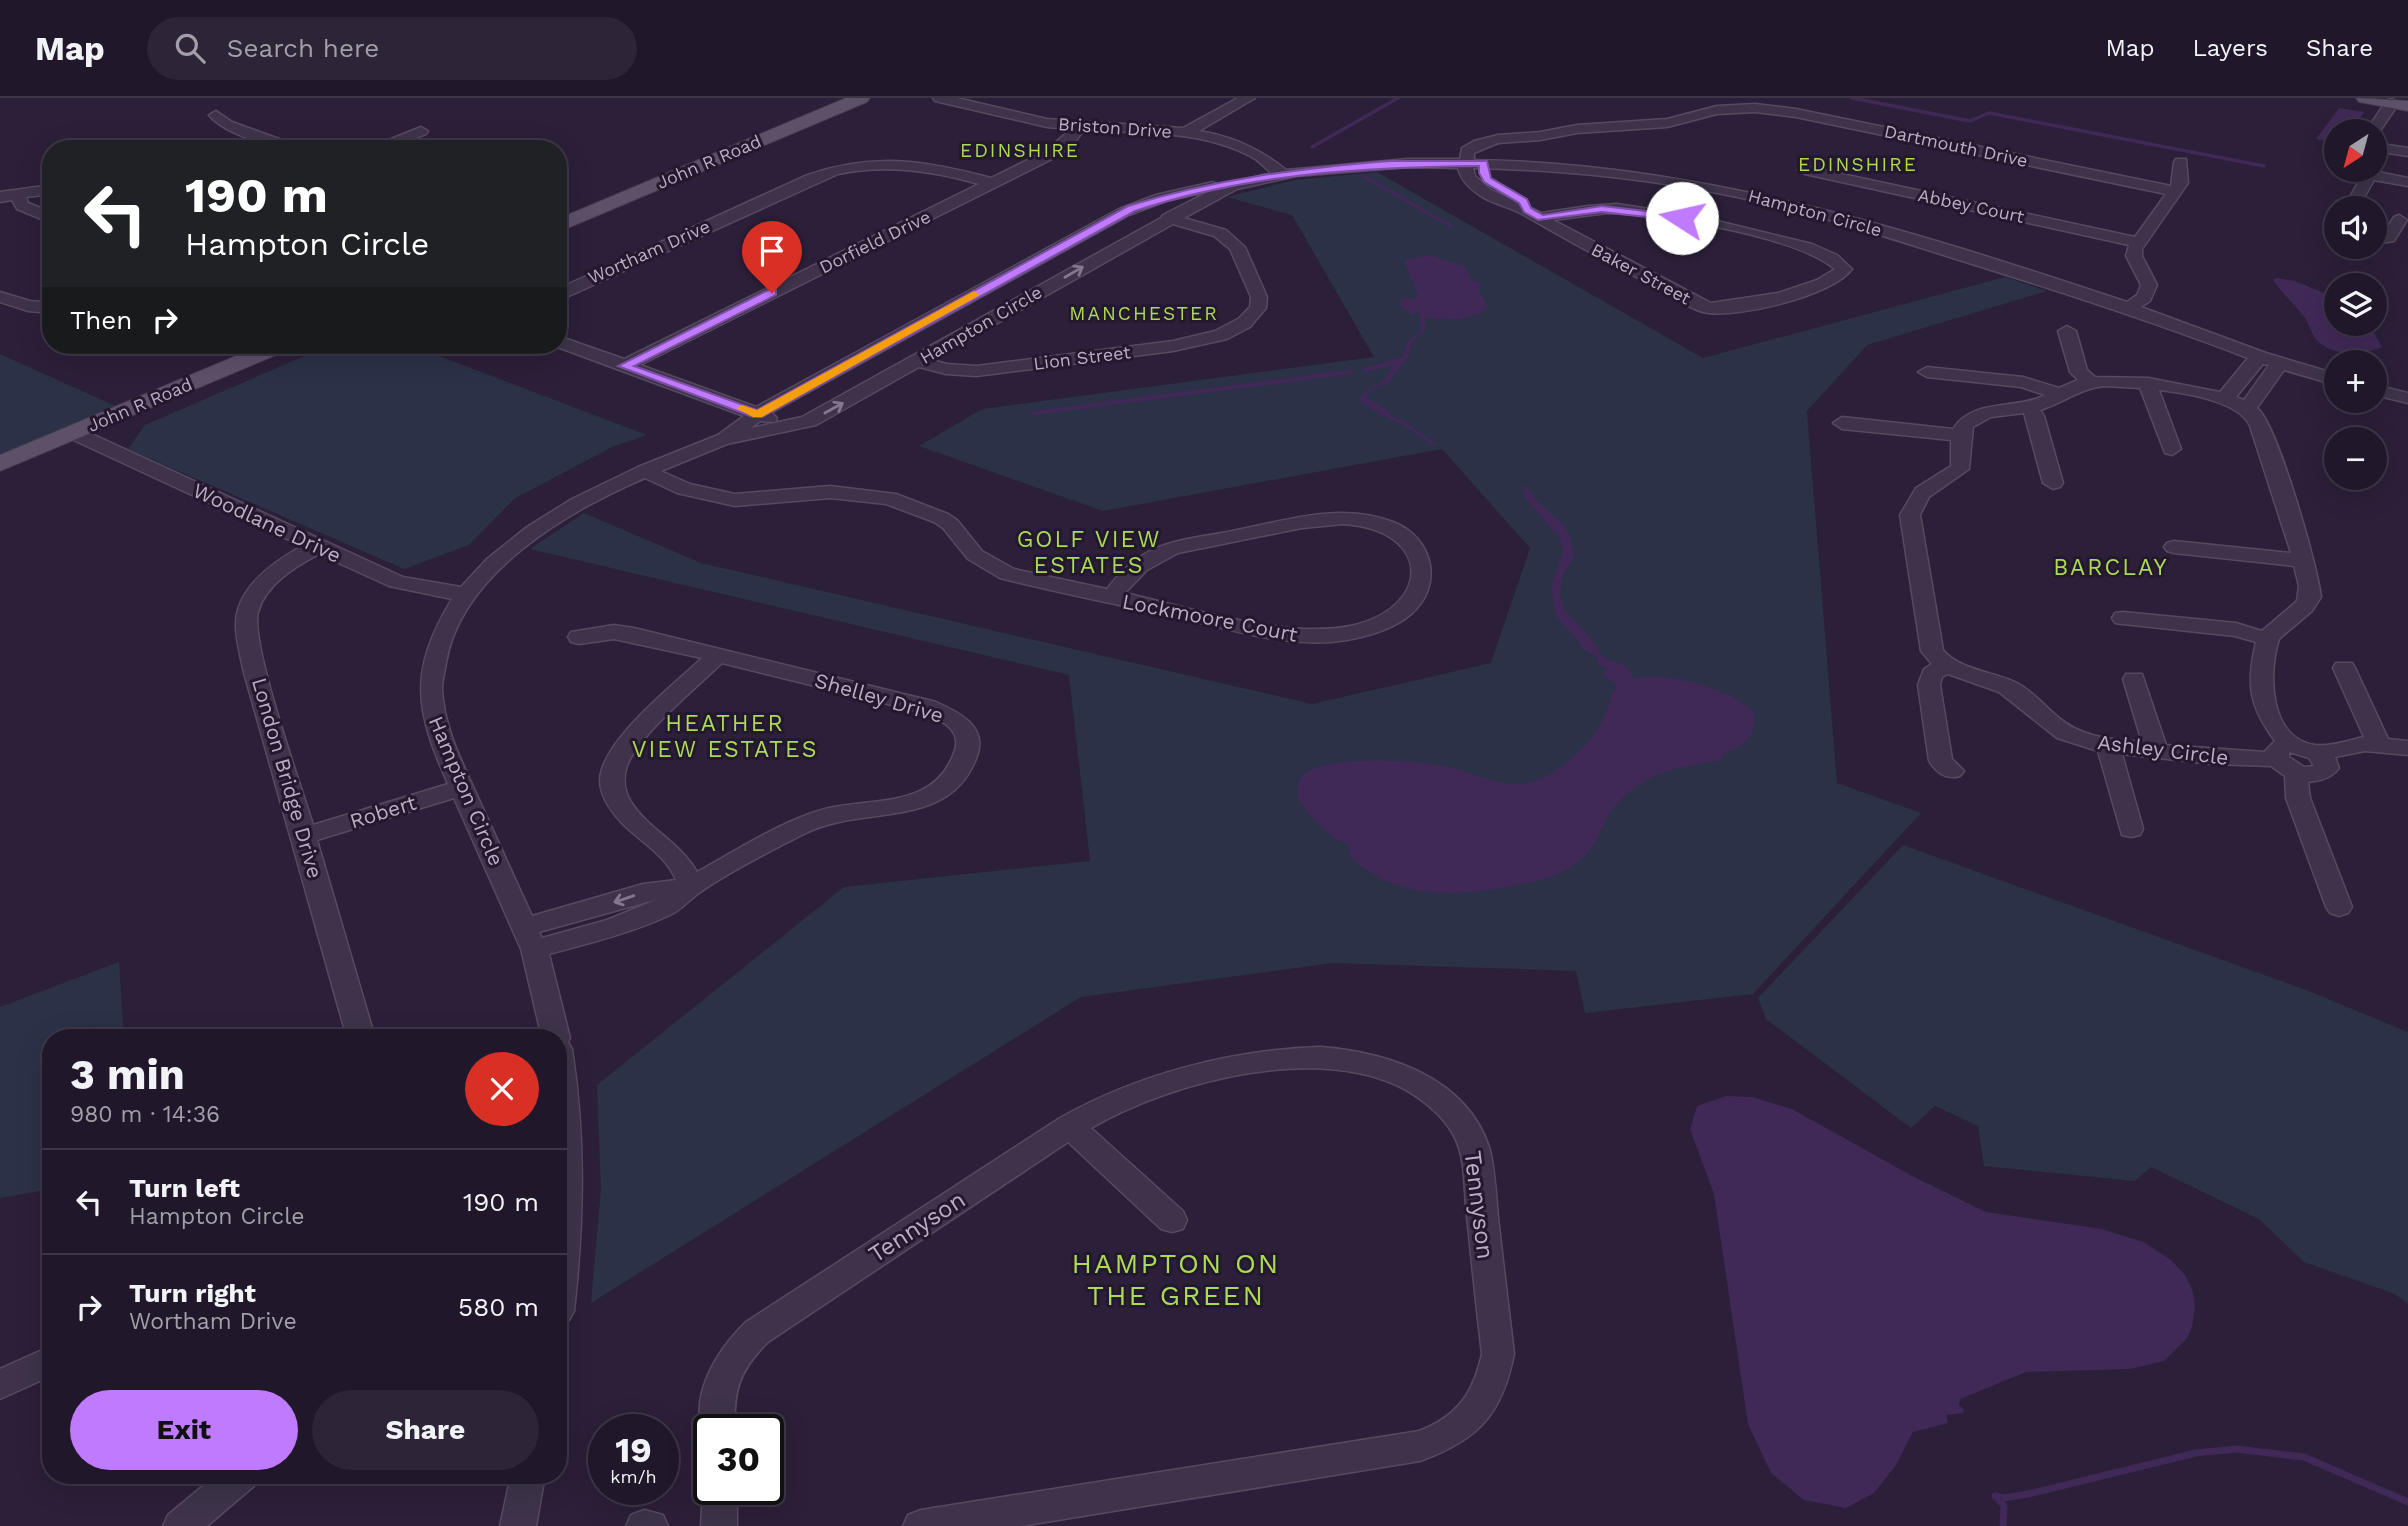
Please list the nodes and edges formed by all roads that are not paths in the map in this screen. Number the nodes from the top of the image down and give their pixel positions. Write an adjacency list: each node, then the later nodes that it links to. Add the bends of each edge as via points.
1 (861, 98): 37 (main road, John R Road)
2 (940, 98): 8 (street, Briston Drive, via 1034,121)
3 (1248, 98): 11 (street)
4 (2365, 98): 5 (main road)
5 (2395, 107): 7 (street)
6 (216, 115): 13 (street, via 228,125)
7 (2408, 118)
8 (1080, 126): 11 (street, Briston Drive); 26 (street, Dorfield Drive, via 1058,150)
9 (1623, 127): 15 (street); 16 (street, Dartmouth Drive); 30 (street, Dartmouth Drive, via 1667,123 1734,105 1796,113)
10 (422, 131): 14 (street)
11 (1187, 132): 23 (street, Briston Drive, via 1245,148)
12 (1464, 138): 16 (street)
13 (273, 140)
14 (398, 140)
15 (1635, 140)
16 (1479, 144): 20 (street, via 1467,151)
17 (2387, 148): 18 (street)
18 (2408, 152)
19 (2181, 162): 30 (street, via 2182,179)
20 (1466, 163): 21 (street, Hampton Circle); 23 (street, Hampton Circle, via 1373,165); 28 (street, Baker Street, via 1468,178)
21 (1484, 163): 28 (street); 43 (street, Hampton Circle, via 1625,174 1768,199 1861,223)
22 (1805, 170): 39 (street, Abbey Court)
23 (1282, 174): 27 (street, Hampton Circle)
24 (2387, 175): 25 (street)
25 (2408, 182)
26 (993, 183): 40 (street, Wortham Drive, via 928,166 857,165 810,179); 52 (street, Dorfield Drive)
27 (1232, 185): 35 (street, Hampton Circle); 65 (street, Hampton Circle, via 1184,191 1131,208)
28 (1487, 187): 34 (street, Baker Street, via 1508,205)
29 (42, 190): 31 (street)
30 (2175, 191): 39 (street)
31 (17, 194): 32 (street); 33 (street, via 22,206)
32 (0, 197)
33 (42, 214)
34 (1534, 214): 34 (street, Baker Street, via 1687,299 1716,309 1743,307 1823,284 1844,269 1839,261 1809,248 1665,215 1602,209)
35 (1168, 218): 44 (street, via 1220,233 1237,247 1259,297 1258,308); 50 (street, Hampton Circle, one-way to 35)
36 (2398, 220): 38 (street)
37 (567, 221)
38 (2387, 238)
39 (2137, 242): 43 (street, via 2134,256 2148,281 2148,291)
40 (567, 292)
41 (0, 298): 42 (street)
42 (42, 307)
43 (2130, 309): 49 (street, Hampton Circle)
44 (1244, 323): 45 (street); 50 (street, Lion Street, via 1189,343 976,371)
45 (1264, 328)
46 (2067, 331): 57 (street, via 2079,373)
47 (567, 344): 52 (street)
48 (259, 354): 68 (main road, John R Road)
49 (2260, 357): 51 (street, Hampton Circle); 54 (street)
50 (918, 361): 67 (street, Hampton Circle, one-way to 50)
51 (2280, 364): 55 (street, Hampton Circle); 56 (street)
52 (624, 366): 65 (street)
53 (1927, 372): 60 (street, via 2023,382)
54 (2245, 375): 56 (street); 61 (street)
55 (2324, 377)
56 (2268, 380): 64 (street, via 2260,396)
57 (2091, 382): 58 (street); 60 (street)
58 (2148, 384): 61 (street); 71 (street)
59 (2387, 393): 62 (street)
60 (2063, 395): 63 (street)
61 (2224, 398): 64 (street)
62 (2408, 398)
63 (2029, 407): 69 (street, via 1980,415 1965,423); 74 (street)
64 (2245, 408): 77 (street, via 2257,419)
65 (758, 414): 67 (street); 70 (street, Hampton Circle)
66 (1842, 423): 69 (street)
67 (794, 426): 70 (street, Hampton Circle)
68 (74, 433): 72 (main road, John R Road); 75 (street, Woodlane Drive)
69 (1960, 435): 84 (street, via 1959,468 1922,492 1910,515 1932,651)
70 (722, 440): 73 (street, Hampton Circle)
71 (2172, 449)
72 (0, 464)
73 (645, 471): 78 (street, Hampton Circle, via 541,525 491,565); 79 (street, Lockmoore Court, via 684,489 735,500 830,492 889,498 941,518 975,555 994,568)
74 (2053, 483)
75 (318, 546): 78 (street, Woodlane Drive, via 396,582); 97 (street, London Bridge Drive, via 260,589 245,623)
76 (2175, 547): 77 (street)
77 (2304, 561): 82 (street, via 2310,598)
78 (466, 594): 95 (street, Hampton Circle, via 443,632 431,681 436,727)
79 (1111, 598): 79 (street, Lockmoore Court, via 1286,635 1336,636 1361,630 1405,609 1420,578 1419,556 1386,518 1317,520 1154,556 1135,568)
80 (2123, 618): 82 (street, via 2236,630)
81 (579, 637): 83 (street, Shelley Drive, via 624,633)
82 (2268, 639): 91 (street, via 2262,700)
83 (718, 655): 98 (street, via 626,745 613,767 617,802 677,858); 98 (street, Shelley Drive, via 928,707 953,718 970,743 960,771 940,790 895,807 823,817)
84 (1947, 665): 88 (street, Ashley Circle, via 2014,690 2063,732); 93 (street, via 1932,674 1929,685 1941,761)
85 (2344, 668): 87 (street)
86 (2134, 679): 90 (street)
87 (2379, 744): 89 (street, Ashley Circle); 92 (street, Ashley Circle)
88 (2108, 746): 90 (street, Ashley Circle); 96 (street)
89 (2408, 748)
90 (2156, 751): 91 (street, Ashley Circle, via 2245,760)
91 (2283, 752): 92 (street, Ashley Circle); 94 (street)
92 (2317, 753): 94 (street, via 2327,768 2316,774)
93 (1952, 772)
94 (2298, 772): 99 (street, via 2298,798)
95 (462, 788): 97 (street, Robert); 100 (street, Hampton Circle)
96 (2130, 829)
97 (303, 836): 101 (street, London Bridge Drive)
98 (691, 886): 100 (street, Shelley Drive, via 664,908 640,918)
99 (2339, 907)
100 (529, 938): 102 (street, Hampton Circle)
101 (358, 1029)
102 (554, 1029)
103 (567, 1126): 106 (street)
104 (1070, 1126): 105 (street); 109 (street, Tennyson, via 757,1332 737,1351 722,1380); 118 (street, Tennyson, via 1146,1089 1253,1062 1337,1057 1384,1067 1423,1086 1457,1117 1475,1151 1497,1332 1491,1386 1468,1420 1437,1441 1420,1446)
105 (1172, 1220)
106 (567, 1233)
107 (42, 1364): 108 (street)
108 (0, 1385)
109 (717, 1414)
110 (231, 1484): 113 (street)
111 (526, 1484): 114 (street)
112 (720, 1505): 117 (street)
113 (181, 1526)
114 (518, 1526)
115 (644, 1526): 116 (street)
116 (650, 1526)
117 (719, 1526)
118 (921, 1526)

